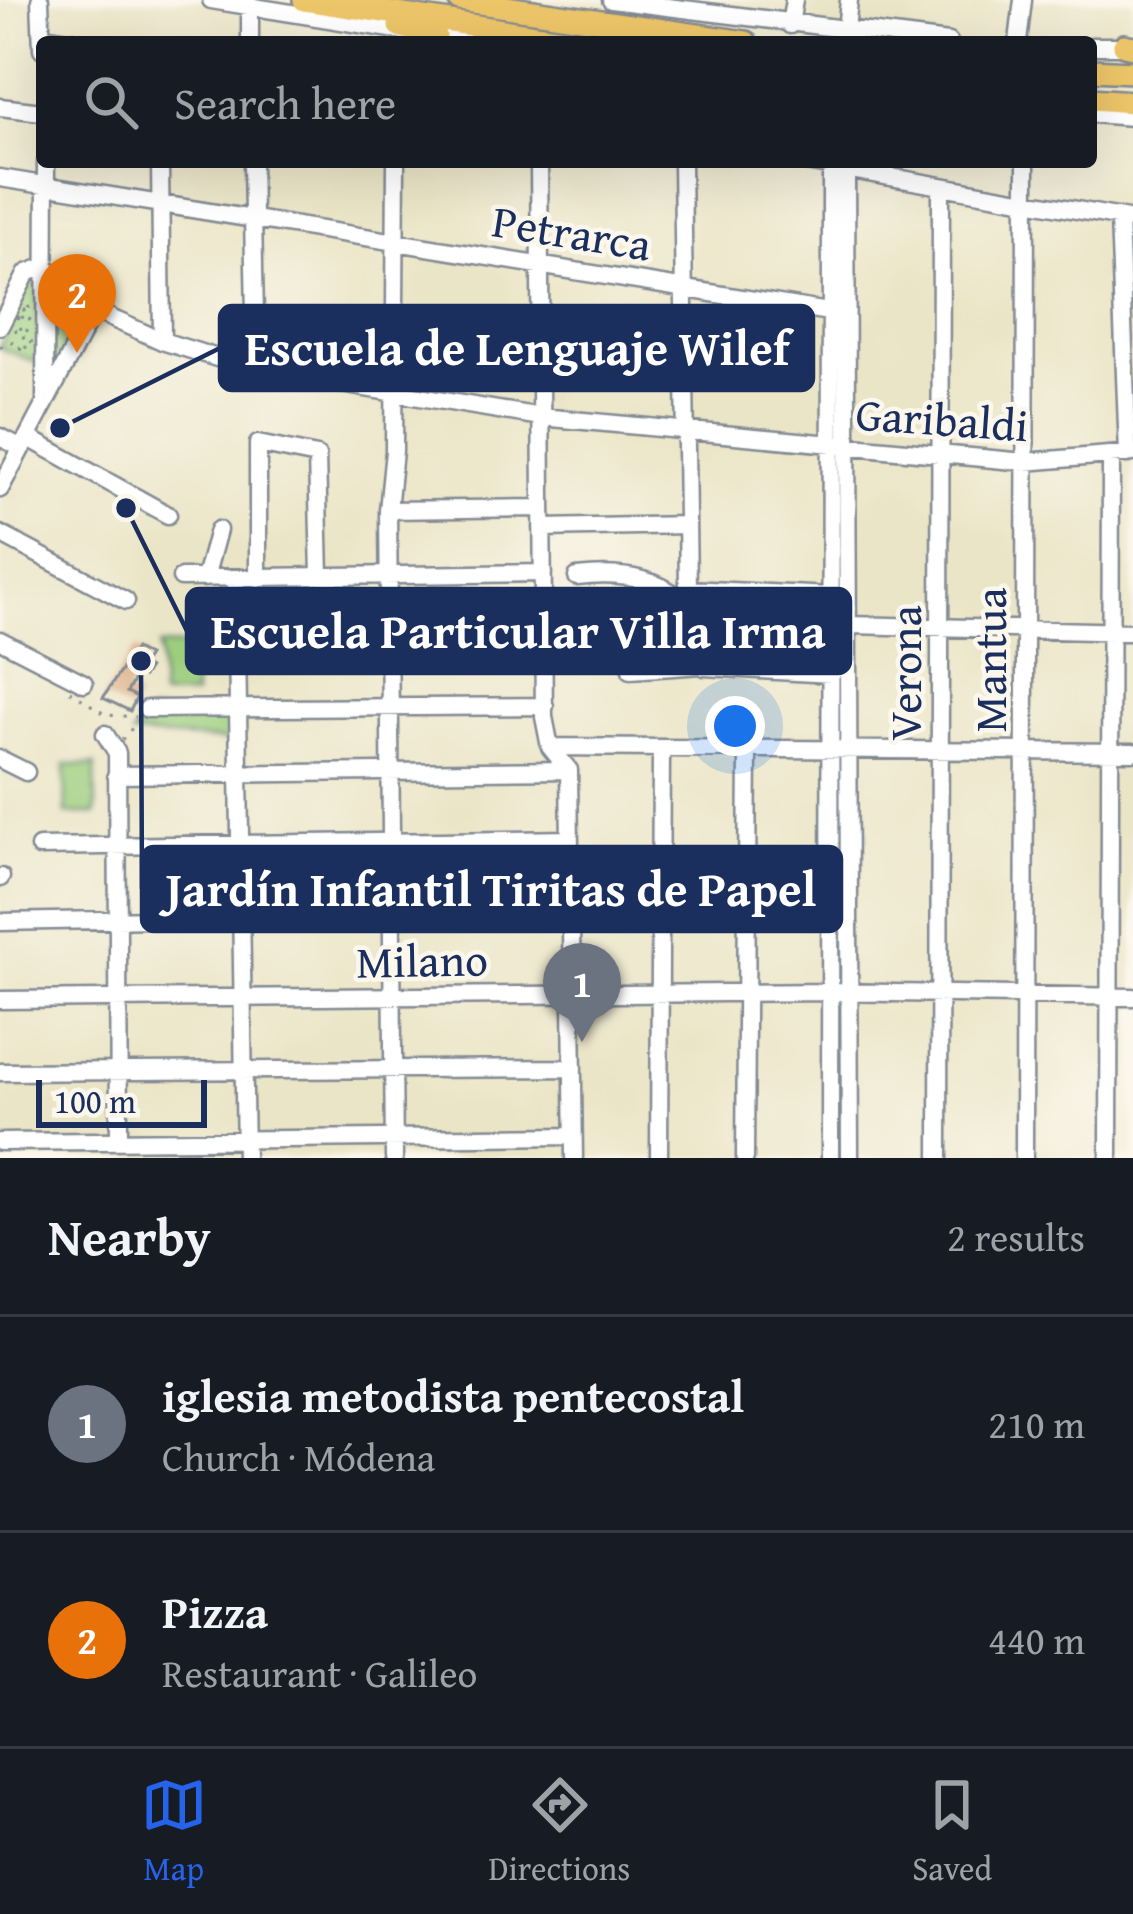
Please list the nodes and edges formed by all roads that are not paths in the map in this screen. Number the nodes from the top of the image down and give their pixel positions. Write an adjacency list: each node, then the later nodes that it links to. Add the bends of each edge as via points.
1 (40, 0): 13 (street)
2 (211, 0): 9 (street)
3 (305, 0): 16 (main road); 17 (main road)
4 (459, 0): 18 (main road)
5 (611, 0): 10 (street)
6 (794, 0): 12 (street)
7 (849, 0): 20 (street)
8 (1023, 0): 21 (street)
9 (250, 6): 14 (street); 15 (street)
10 (694, 7): 11 (street)
11 (733, 9): 12 (street)
12 (790, 25): 19 (street)
13 (42, 36)
14 (250, 36)
15 (398, 36): 16 (street)
16 (436, 36)
17 (543, 36)
18 (705, 36)
19 (832, 36)
20 (844, 36)
21 (1019, 36)
22 (1097, 46): 23 (street)
23 (1130, 46)
24 (1097, 70): 25 (main road)
25 (1133, 73)
26 (1097, 100): 27 (main road)
27 (1130, 106): 30 (street)
28 (0, 107): 29 (street)
29 (36, 111)
30 (1097, 113)
31 (46, 168): 41 (street)
32 (160, 168): 44 (street)
33 (252, 168): 45 (street)
34 (396, 168): 47 (street)
35 (539, 168): 48 (street)
36 (682, 168): 50 (street)
37 (839, 168): 52 (street)
38 (852, 168): 42 (street)
39 (1026, 168): 43 (street, Mantua)
40 (0, 178): 41 (street, Petrarca)
41 (46, 185): 44 (street, Petrarca); 49 (street)
42 (941, 189): 43 (street); 65 (street, Verona)
43 (1026, 200): 46 (street); 67 (street, Mantua)
44 (161, 203): 45 (street, Petrarca); 55 (street)
45 (252, 218): 47 (street, Petrarca); 56 (street)
46 (1126, 219): 66 (street)
47 (395, 240): 48 (street, Petrarca); 57 (street)
48 (539, 265): 50 (street, Petrarca); 59 (street)
49 (46, 266): 51 (street); 54 (street, via 27,273)
50 (684, 286): 52 (street, Petrarca); 60 (street)
51 (42, 296): 53 (street, Garibaldi); 58 (street)
52 (839, 313): 63 (street); 64 (street)
53 (92, 314): 55 (street, Garibaldi); 58 (street)
54 (4, 324)
55 (162, 341): 56 (street, Garibaldi)
56 (256, 370): 57 (street, Garibaldi)
57 (394, 394): 59 (street, Garibaldi); 70 (street)
58 (45, 404): 62 (street)
59 (541, 416): 60 (street, Garibaldi); 69 (street)
60 (685, 434): 63 (street, Garibaldi); 72 (street)
61 (0, 436): 62 (street)
62 (25, 442): 68 (street); 71 (street)
63 (829, 447): 64 (street, Garibaldi); 84 (street)
64 (849, 448): 65 (street, Garibaldi); 86 (street)
65 (940, 455): 67 (street, Garibaldi); 87 (street, Verona)
66 (1124, 455): 67 (street, Garibaldi); 89 (street)
67 (1025, 462): 88 (street, Mantua)
68 (0, 489)
69 (542, 508): 70 (street); 73 (street)
70 (388, 510): 77 (street)
71 (168, 515)
72 (687, 525): 73 (street); 84 (street, via 688,590)
73 (542, 528): 76 (street)
74 (218, 530): 81 (street)
75 (0, 534): 85 (street)
76 (543, 573): 77 (street); 91 (street)
77 (388, 575): 78 (street); 92 (street)
78 (320, 576): 83 (street); 83 (street, via 317,456 258,444)
79 (577, 577): 95 (street, via 629,577 675,594 693,620)
80 (181, 578): 81 (street)
81 (206, 578): 82 (street)
82 (236, 578): 83 (street); 94 (street)
83 (258, 578)
84 (831, 596): 97 (street)
85 (126, 601)
86 (850, 625): 87 (street); 107 (street)
87 (940, 627): 88 (street); 108 (street, Verona)
88 (1025, 630): 89 (street); 109 (street, Mantua)
89 (1110, 632): 90 (street); 110 (street)
90 (1133, 632)
91 (544, 637): 92 (street); 99 (street)
92 (389, 638): 94 (street); 100 (street)
93 (0, 640): 98 (street)
94 (237, 640): 101 (street)
95 (701, 665): 96 (street); 97 (street)
96 (631, 670)
97 (832, 674): 107 (street)
98 (77, 680)
99 (544, 706): 100 (street); 104 (street)
100 (390, 707): 101 (street); 115 (street)
101 (239, 708): 102 (street); 117 (street)
102 (147, 709)
103 (109, 740): 116 (street)
104 (550, 747): 105 (street); 113 (street)
105 (661, 748): 106 (street); 130 (street)
106 (748, 749): 107 (street); 129 (street)
107 (841, 750): 108 (street); 128 (street)
108 (940, 750): 109 (street); 131 (street, Verona)
109 (1025, 751): 110 (street); 133 (street, Mantua)
110 (1111, 752): 111 (street); 135 (street)
111 (1133, 752)
112 (0, 759): 114 (street)
113 (569, 770): 115 (street); 118 (street)
114 (26, 772)
115 (390, 774): 117 (street); 119 (street)
116 (116, 775): 117 (street); 121 (street)
117 (240, 775): 120 (street)
118 (570, 839): 119 (street); 123 (street)
119 (391, 842): 120 (street); 124 (street)
120 (241, 844): 121 (street); 125 (street)
121 (117, 846): 122 (street); 126 (street)
122 (39, 847)
123 (571, 911): 124 (street); 132 (street)
124 (392, 914): 125 (street); 134 (street)
125 (243, 917): 126 (street); 137 (street)
126 (117, 920): 127 (street); 138 (street)
127 (0, 922)
128 (841, 992): 129 (street, Milano); 131 (street, Milano); 154 (street); 155 (street)
129 (746, 993): 130 (street, Milano); 153 (street)
130 (658, 994): 132 (street, Milano); 152 (street)
131 (939, 994): 133 (street, Milano); 156 (street, Verona)
132 (572, 995): 134 (street, Milano); 140 (street)
133 (1024, 995): 135 (street, Milano); 157 (street, Mantua)
134 (392, 996): 137 (street, Milano); 141 (street)
135 (1109, 997): 136 (street, Milano); 158 (street)
136 (1133, 997)
137 (244, 998): 138 (street, Milano); 142 (street)
138 (118, 999): 139 (street, Milano); 143 (street)
139 (0, 1000)
140 (573, 1068): 141 (street); 145 (street)
141 (393, 1069): 142 (street); 146 (street)
142 (245, 1070): 143 (street); 149 (street)
143 (119, 1071): 144 (street); 147 (street)
144 (0, 1072)
145 (574, 1136): 146 (street); 151 (street)
146 (393, 1138): 149 (street); 150 (street)
147 (119, 1139): 148 (street); 149 (street)
148 (0, 1142)
149 (245, 1149)
150 (394, 1158)
151 (574, 1158)
152 (659, 1158)
153 (745, 1158)
154 (830, 1158)
155 (850, 1158)
156 (938, 1158)
157 (1024, 1158)
158 (1109, 1158)

